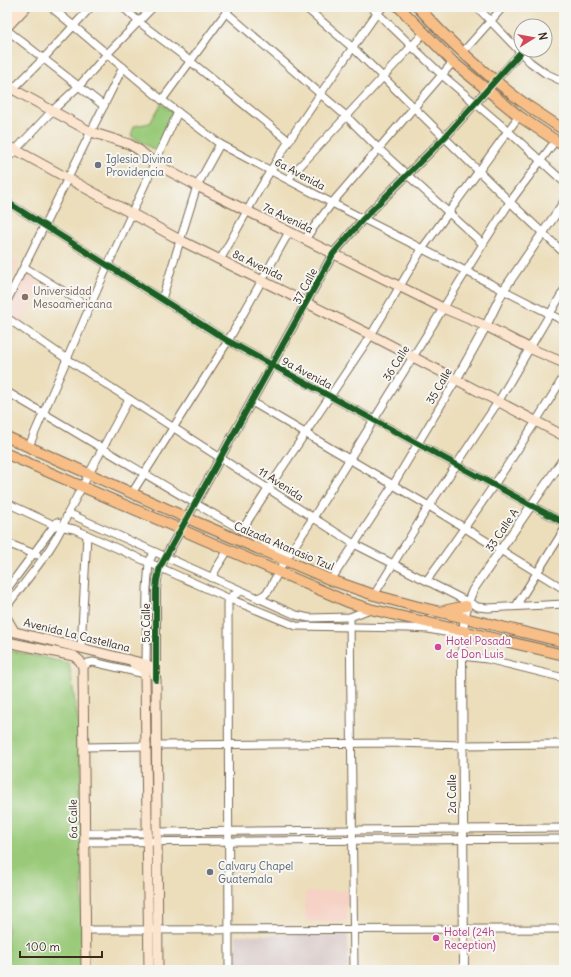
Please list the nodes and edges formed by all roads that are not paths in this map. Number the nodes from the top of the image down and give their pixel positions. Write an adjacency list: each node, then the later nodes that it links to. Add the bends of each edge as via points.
1 (18, 7): 16 (main road)
2 (26, 7): 20 (main road)
3 (51, 7): 19 (street, 6a Avenida)
4 (91, 7): 19 (street)
5 (123, 7): 18 (street)
6 (153, 7): 18 (street)
7 (305, 7): 24 (street)
8 (371, 7): 15 (street)
9 (383, 7): 15 (street)
10 (399, 7): 21 (main road)
11 (418, 7): 25 (main road, via 432,24)
12 (477, 7): 17 (street)
13 (503, 7): 17 (street)
14 (228, 10): 30 (street); 40 (street)
15 (377, 13): 22 (street); 24 (street)
16 (7, 18)
17 (490, 21): 23 (street); 25 (street)
18 (139, 22): 26 (street); 30 (street)
19 (73, 26): 26 (street, 6a Avenida); 29 (street)
20 (7, 28): 29 (street)
21 (424, 33): 22 (street); 31 (main road)
22 (411, 46): 33 (street); 34 (street)
23 (513, 46)
24 (353, 48): 34 (street); 40 (street)
25 (463, 52): 35 (main road)
26 (107, 54): 32 (street, 6a Avenida); 37 (street)
27 (516, 58): 35 (street, 37 Calle)
28 (526, 58): 36 (street, via 545,73)
29 (43, 59): 37 (street); 38 (street)
30 (190, 61): 41 (street); 53 (street)
31 (453, 62): 33 (street); 39 (main road)
32 (123, 67): 41 (street, 6a Avenida); 43 (street)
33 (442, 74): 42 (street); 44 (street)
34 (383, 77): 44 (street); 47 (street)
35 (496, 80): 39 (street, 37 Calle); 49 (main road, via 528,106)
36 (564, 82)
37 (79, 86): 43 (street); 45 (street)
38 (9, 90): 45 (main road, 7a Avenida)
39 (487, 90): 42 (street, 37 Calle); 48 (main road)
40 (321, 93): 47 (street); 53 (street)
41 (162, 100): 46 (street, 6a Avenida)
42 (475, 102): 50 (street); 52 (street, 37 Calle)
43 (104, 106): 51 (street)
44 (415, 108): 52 (street); 57 (street)
45 (52, 111): 51 (main road, 7a Avenida); 58 (street)
46 (178, 112): 55 (street, 6a Avenida); 61 (street)
47 (346, 116): 57 (street); 65 (street)
48 (519, 116): 50 (street); 54 (main road)
49 (563, 127)
50 (508, 131): 60 (street); 63 (street)
51 (91, 132): 61 (main road, 7a Avenida, via 129,144); 66 (street)
52 (445, 137): 63 (street); 64 (street, 37 Calle)
53 (289, 141): 62 (street)
54 (560, 143): 60 (street, 36 Calle)
55 (220, 144): 62 (street, 6a Avenida); 68 (street)
56 (7, 145): 58 (main road, 8a Avenida)
57 (379, 149): 64 (street); 72 (street)
58 (16, 150): 59 (street); 66 (main road, 8a Avenida)
59 (7, 159)
60 (541, 161): 67 (street); 70 (street, 36 Calle)
61 (154, 163): 68 (main road, 7a Avenida); 75 (street)
62 (270, 170): 65 (street, 6a Avenida); 73 (street)
63 (479, 172): 70 (street); 74 (street)
64 (408, 174): 74 (street); 76 (street, 37 Calle)
65 (288, 179): 72 (street, 6a Avenida)
66 (68, 180): 75 (main road, 8a Avenida); 77 (street)
67 (564, 182)
68 (197, 186): 73 (main road, 7a Avenida); 81 (street)
69 (7, 202): 77 (street, 9a Avenida)
70 (510, 202): 79 (street); 82 (street, 36 Calle)
71 (564, 202): 79 (street, 35 Calle)
72 (332, 203): 76 (street, 6a Avenida); 80 (street)
73 (248, 211): 78 (main road, 7a Avenida); 86 (street)
74 (448, 213): 82 (street); 83 (street)
75 (131, 214): 81 (main road, 8a Avenida); 87 (street)
76 (363, 219): 83 (street, 6a Avenida); 85 (street, 37 Calle)
77 (45, 226): 87 (street, 9a Avenida); 88 (street)
78 (289, 232): 80 (main road, 7a Avenida); 90 (street)
79 (543, 233): 84 (street); 93 (street, 35 Calle)
80 (305, 239): 85 (main road, 7a Avenida)
81 (180, 240): 86 (main road, 8a Avenida); 94 (street)
82 (483, 244): 89 (street, 36 Calle)
83 (422, 249): 89 (street, 6a Avenida); 91 (street)
84 (564, 252)
85 (333, 254): 91 (main road, 7a Avenida); 96 (street, 37 Calle)
86 (220, 260): 90 (main road, 8a Avenida)
87 (108, 266): 94 (street, 9a Avenida); 97 (street)
88 (24, 267): 95 (street); 97 (street)
89 (465, 272): 93 (street, 6a Avenida); 98 (street, 36 Calle)
90 (262, 281): 96 (main road, 8a Avenida); 104 (street)
91 (399, 286): 98 (main road, 7a Avenida); 103 (street)
92 (564, 290): 99 (street)
93 (503, 291): 99 (street, 6a Avenida); 102 (street, 35 Calle)
94 (162, 299): 104 (street, 9a Avenida)
95 (7, 301)
96 (307, 303): 103 (main road, 8a Avenida); 109 (street, 37 Calle)
97 (89, 307): 107 (street)
98 (443, 308): 102 (main road, 7a Avenida); 106 (street, 36 Calle)
99 (550, 314): 101 (street, 6a Avenida); 105 (street)
100 (7, 318): 107 (street, 11 Avenida)
101 (564, 321)
102 (486, 326): 105 (main road, 7a Avenida); 111 (street, 35 Calle)
103 (371, 335): 106 (main road, 8a Avenida); 113 (street)
104 (228, 341): 109 (street, 9a Avenida); 120 (street)
105 (530, 348): 108 (main road, 7a Avenida); 116 (street)
106 (413, 357): 111 (main road, 8a Avenida); 118 (street, 36 Calle)
107 (67, 359): 114 (street, 11 Avenida); 117 (street)
108 (564, 364)
109 (272, 365): 113 (street, 9a Avenida); 115 (street, 37 Calle)
110 (564, 376): 119 (street)
111 (456, 380): 116 (main road, 8a Avenida); 124 (street, 35 Calle)
112 (7, 392): 117 (street)
113 (330, 397): 118 (street, 9a Avenida); 121 (street)
114 (129, 399): 120 (street, 11 Avenida); 126 (street)
115 (252, 402): 121 (street); 128 (street, 37 Calle)
116 (498, 402): 119 (main road, 8a Avenida); 131 (street)
117 (44, 413): 125 (street); 126 (street)
118 (374, 420): 124 (street, 9a Avenida); 130 (street, 36 Calle)
119 (537, 421): 122 (main road, 8a Avenida); 136 (street)
120 (173, 428): 128 (street, 11 Avenida); 133 (street)
121 (306, 433): 130 (street); 137 (street)
122 (564, 436)
123 (7, 437): 125 (main road, Calzada Atanasio Tzul)
124 (418, 444): 131 (street, 9a Avenida); 134 (street, 35 Calle)
125 (29, 446): 132 (main road, Calzada Atanasio Tzul)
126 (102, 449): 132 (street); 133 (street)
127 (7, 454): 135 (main road)
128 (220, 457): 137 (street, 11 Avenida); 140 (street, 37 Calle)
129 (564, 458): 141 (street, 33 Calle A)
130 (350, 459): 134 (street); 145 (street, 36 Calle)
131 (456, 466): 136 (street, 9a Avenida); 142 (street)
132 (89, 473): 135 (street); 138 (main road, Calzada Atanasio Tzul)
133 (144, 474): 138 (street); 140 (street)
134 (393, 485): 142 (street); 157 (street, 35 Calle)
135 (82, 486): 143 (street); 150 (main road)
136 (494, 486): 141 (street, 9a Avenida); 149 (street)
137 (268, 489): 145 (street, 11 Avenida); 151 (street)
138 (132, 493): 144 (main road, Calzada Atanasio Tzul)
139 (7, 503): 147 (street)
140 (195, 504): 144 (street, 37 Calle); 151 (street)
141 (532, 505): 146 (street, 9a Avenida); 158 (street, 33 Calle A)
142 (429, 506): 149 (street); 166 (street)
143 (68, 513): 147 (street); 148 (street); 153 (street)
144 (187, 518): 150 (street, 37 Calle); 164 (main road, Calzada Atanasio Tzul)
145 (314, 518): 157 (street, 11 Avenida); 164 (street, 36 Calle)
146 (564, 523)
147 (54, 525): 148 (street); 160 (street)
148 (63, 526): 154 (street); 162 (street)
149 (465, 528): 158 (street); 172 (street)
150 (181, 530): 163 (street, 37 Calle); 168 (main road)
151 (242, 530): 164 (street)
152 (564, 530): 169 (street)
153 (109, 531): 155 (street); 159 (street)
154 (87, 535): 155 (street); 193 (street)
155 (104, 542): 165 (street)
156 (7, 543): 160 (street)
157 (354, 544): 166 (street, 11 Avenida); 171 (street, 35 Calle)
158 (501, 550): 169 (street); 179 (street, 33 Calle A, via 473,590)
159 (154, 552): 163 (street); 165 (street, 5a Calle)
160 (34, 554): 162 (street); 173 (street)
161 (225, 555): 170 (street)
162 (43, 557): 181 (street)
163 (166, 557): 167 (street, 37 Calle); 170 (street)
164 (288, 557): 168 (street, 36 Calle); 171 (main road, Calzada Atanasio Tzul)
165 (149, 562): 167 (street); 197 (street, 5a Calle)
166 (394, 564): 172 (street, 11 Avenida); 176 (street)
167 (160, 567): 178 (street); 199 (street, 5a Calle, via 156,590)
168 (278, 572): 177 (street, 36 Calle, via 269,590); 183 (main road)
169 (538, 573): 174 (street); 182 (street)
170 (212, 578): 175 (street)
171 (331, 580): 176 (main road, Calzada Atanasio Tzul)
172 (427, 580): 179 (street, 11 Avenida)
173 (8, 586)
174 (564, 590)
175 (242, 591): 177 (street); 178 (street)
176 (374, 595): 184 (main road, Calzada Atanasio Tzul)
177 (258, 598): 185 (street, via 302,616)
178 (230, 599): 188 (street, via 296,626); 203 (street)
179 (467, 604): 182 (street, 11 Avenida, via 488,608); 184 (main road); 186 (street, 33 Calle A)
180 (564, 604): 182 (street, 11 Avenida)
181 (7, 606)
182 (516, 606)
183 (370, 609): 185 (street); 190 (main road)
184 (438, 612): 186 (main road, Calzada Atanasio Tzul)
185 (350, 617): 188 (street)
186 (465, 617): 190 (street, 2a Calle); 192 (main road, Calzada Atanasio Tzul)
187 (7, 619): 189 (main road)
188 (351, 628): 190 (street, via 428,629); 200 (street)
189 (10, 630): 193 (main road, Avenida La Castellana)
190 (463, 634): 194 (main road); 195 (street, 2a Calle)
191 (7, 642): 196 (main road, Avenida La Castellana, via 74,656)
192 (564, 642)
193 (81, 648): 197 (main road, Avenida La Castellana, via 123,659)
194 (564, 655)
195 (462, 656): 198 (street, via 487,659); 204 (street, 2a Calle)
196 (83, 667): 197 (street, Avenida La Castellana, via 93,662); 206 (main road, 6a Calle)
197 (143, 669): 199 (main road, via 152,669); 205 (main road, 5a Calle)
198 (564, 678)
199 (156, 680): 202 (main road, 5a Calle)
200 (352, 744): 203 (street); 204 (street); 209 (street)
201 (564, 744): 204 (street)
202 (157, 745): 203 (street); 211 (main road, 5a Calle)
203 (227, 745): 210 (street)
204 (463, 745): 208 (street, 2a Calle)
205 (147, 746): 206 (street); 211 (main road, 5a Calle)
206 (84, 747): 212 (main road, 6a Calle)
207 (564, 828): 208 (street)
208 (464, 829): 209 (street); 214 (street, 2a Calle)
209 (353, 830): 210 (street); 215 (street)
210 (228, 832): 211 (street); 216 (street)
211 (153, 837): 212 (street); 216 (street); 217 (main road, 5a Calle)
212 (85, 838): 222 (main road, 6a Calle)
213 (564, 839): 214 (street)
214 (464, 840): 215 (street); 220 (street, 2a Calle)
215 (353, 841): 216 (street); 219 (street)
216 (228, 842): 218 (street)
217 (153, 929): 218 (street); 222 (street); 224 (main road, 5a Calle); 225 (main road, 5a Calle)
218 (228, 929): 219 (street); 226 (street)
219 (354, 929): 220 (street); 227 (street)
220 (464, 929): 221 (street); 228 (street, 2a Calle)
221 (564, 929)
222 (86, 930): 223 (main road, 6a Calle)
223 (86, 970)
224 (149, 970)
225 (158, 970)
226 (229, 970)
227 (354, 970)
228 (464, 970)

